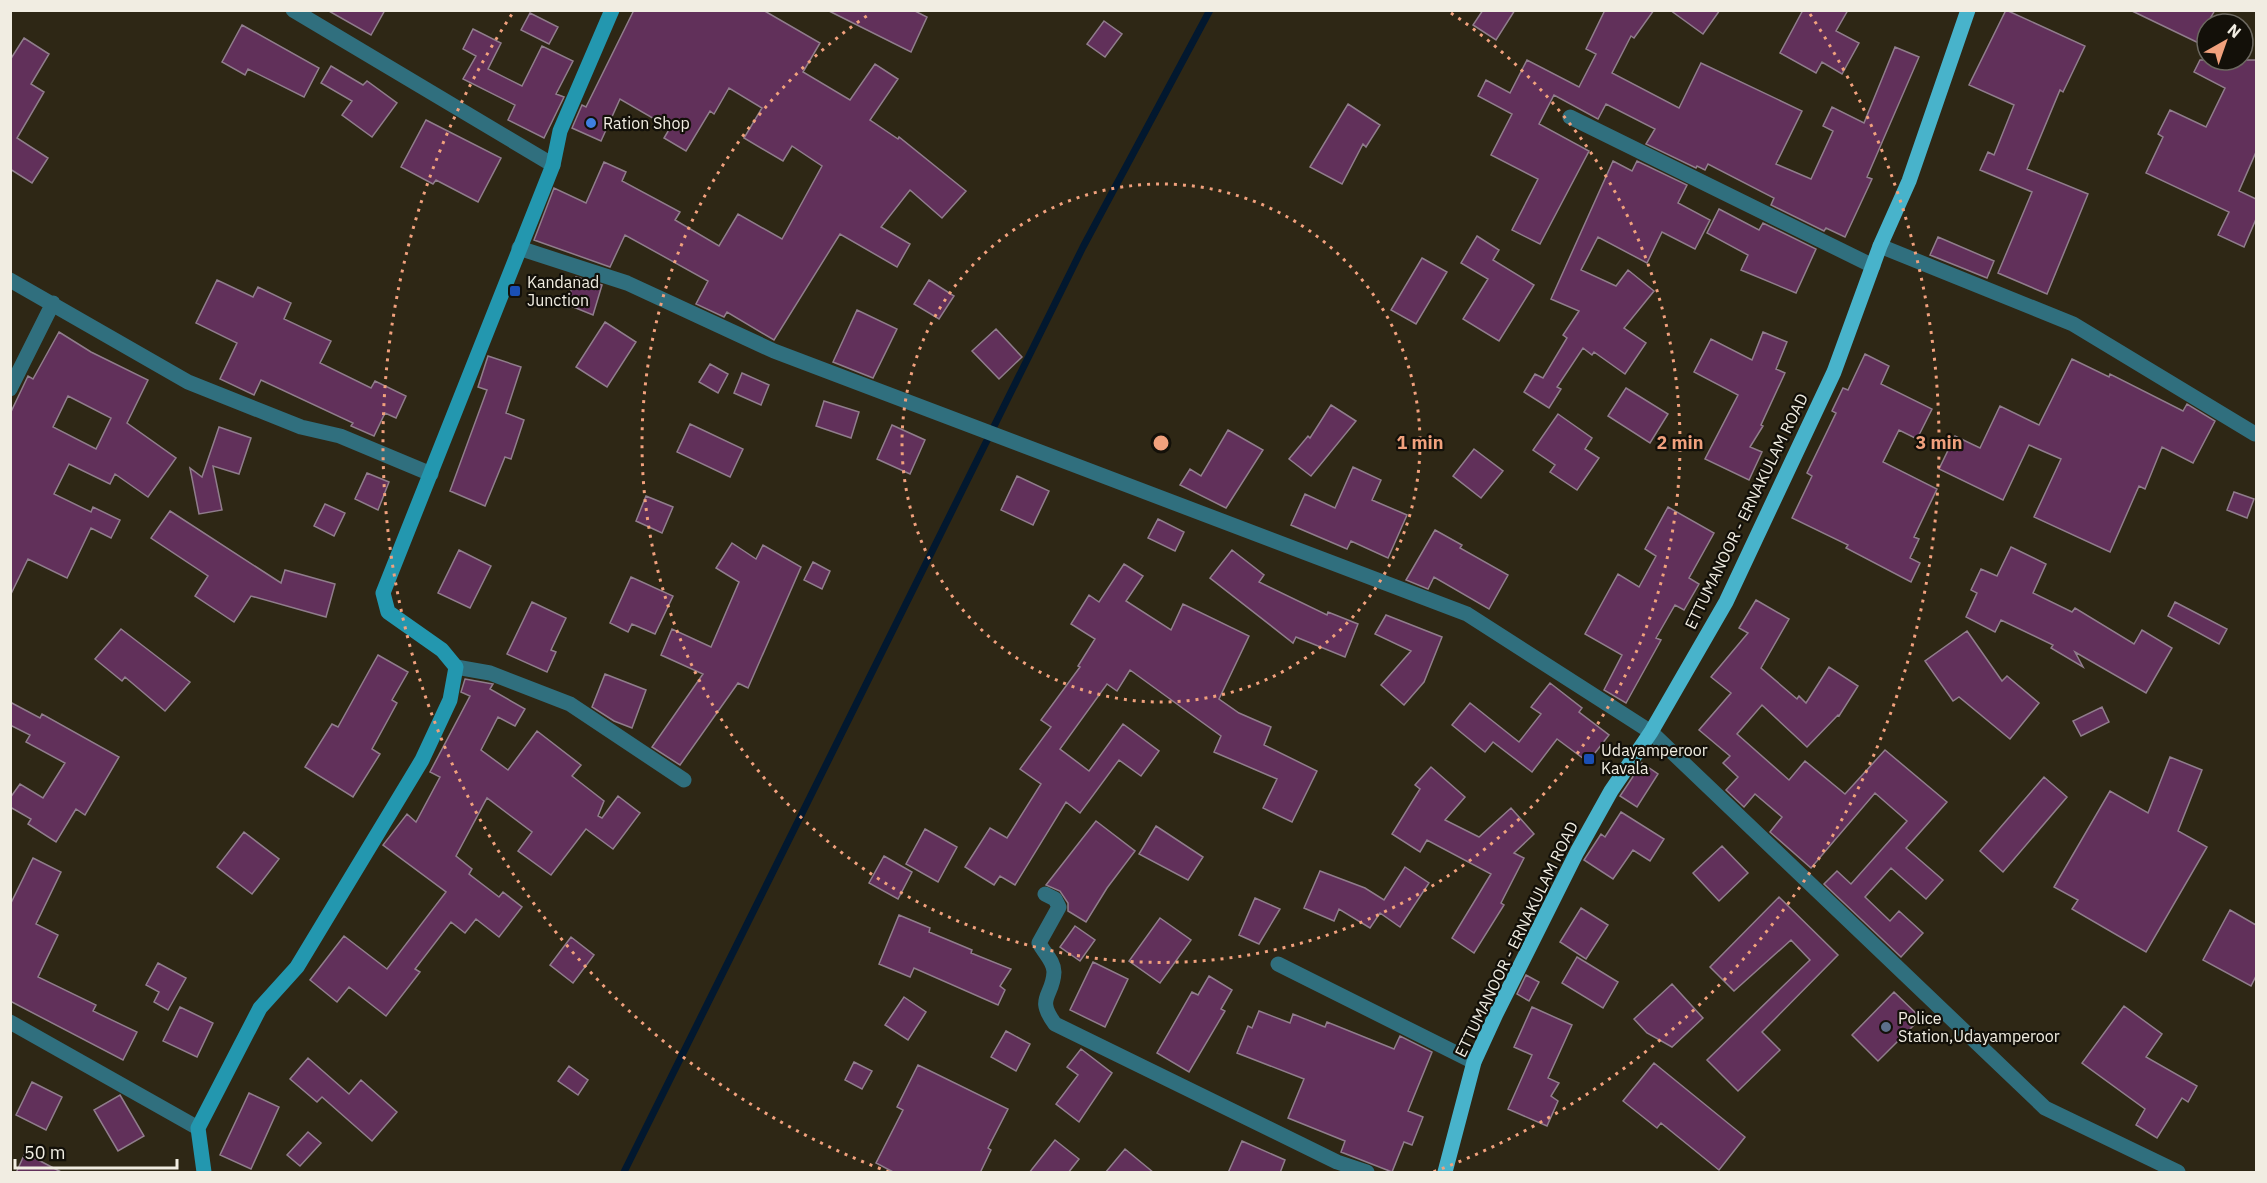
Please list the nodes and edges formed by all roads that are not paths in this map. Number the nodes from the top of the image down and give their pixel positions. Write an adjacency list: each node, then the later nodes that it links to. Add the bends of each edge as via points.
1 (293, 10): 5 (street)
2 (612, 10): 5 (main road, via 560,131)
3 (1968, 10): 6 (main road, ETTUMANOOR - ERNAKULAM ROAD, via 1909,181)
4 (1570, 117): 8 (street)
5 (553, 165): 7 (main road)
6 (1880, 246): 8 (main road, ETTUMANOOR - ERNAKULAM ROAD); 12 (street, via 2073,324)
7 (519, 248): 13 (main road); 15 (street, via 627,283 774,351 1467,614)
8 (1873, 266): 15 (main road, ETTUMANOOR - ERNAKULAM ROAD, via 1834,372 1726,602)
9 (10, 280): 10 (street)
10 (53, 303): 11 (street); 13 (street, via 188,382 301,427 340,436)
11 (10, 389)
12 (2255, 434)
13 (431, 474): 14 (main road, via 383,593 388,612 442,650)
14 (456, 667): 16 (street, via 490,673 570,704); 21 (main road, via 450,700 422,760 297,967 260,1008)
15 (1651, 732): 20 (main road, ETTUMANOOR - ERNAKULAM ROAD, via 1611,791 1577,852); 25 (street, via 2046,1108)
16 (684, 780)
17 (1045, 894): 23 (street, via 1055,899 1059,907 1039,943 1052,963 1054,974 1044,1001 1055,1024)
18 (1278, 964): 20 (street)
19 (10, 1022): 21 (street)
20 (1474, 1062): 24 (main road, ETTUMANOOR - ERNAKULAM ROAD)
21 (198, 1128): 22 (main road)
22 (204, 1173)
23 (1366, 1173)
24 (1445, 1173)
25 (2178, 1173)

